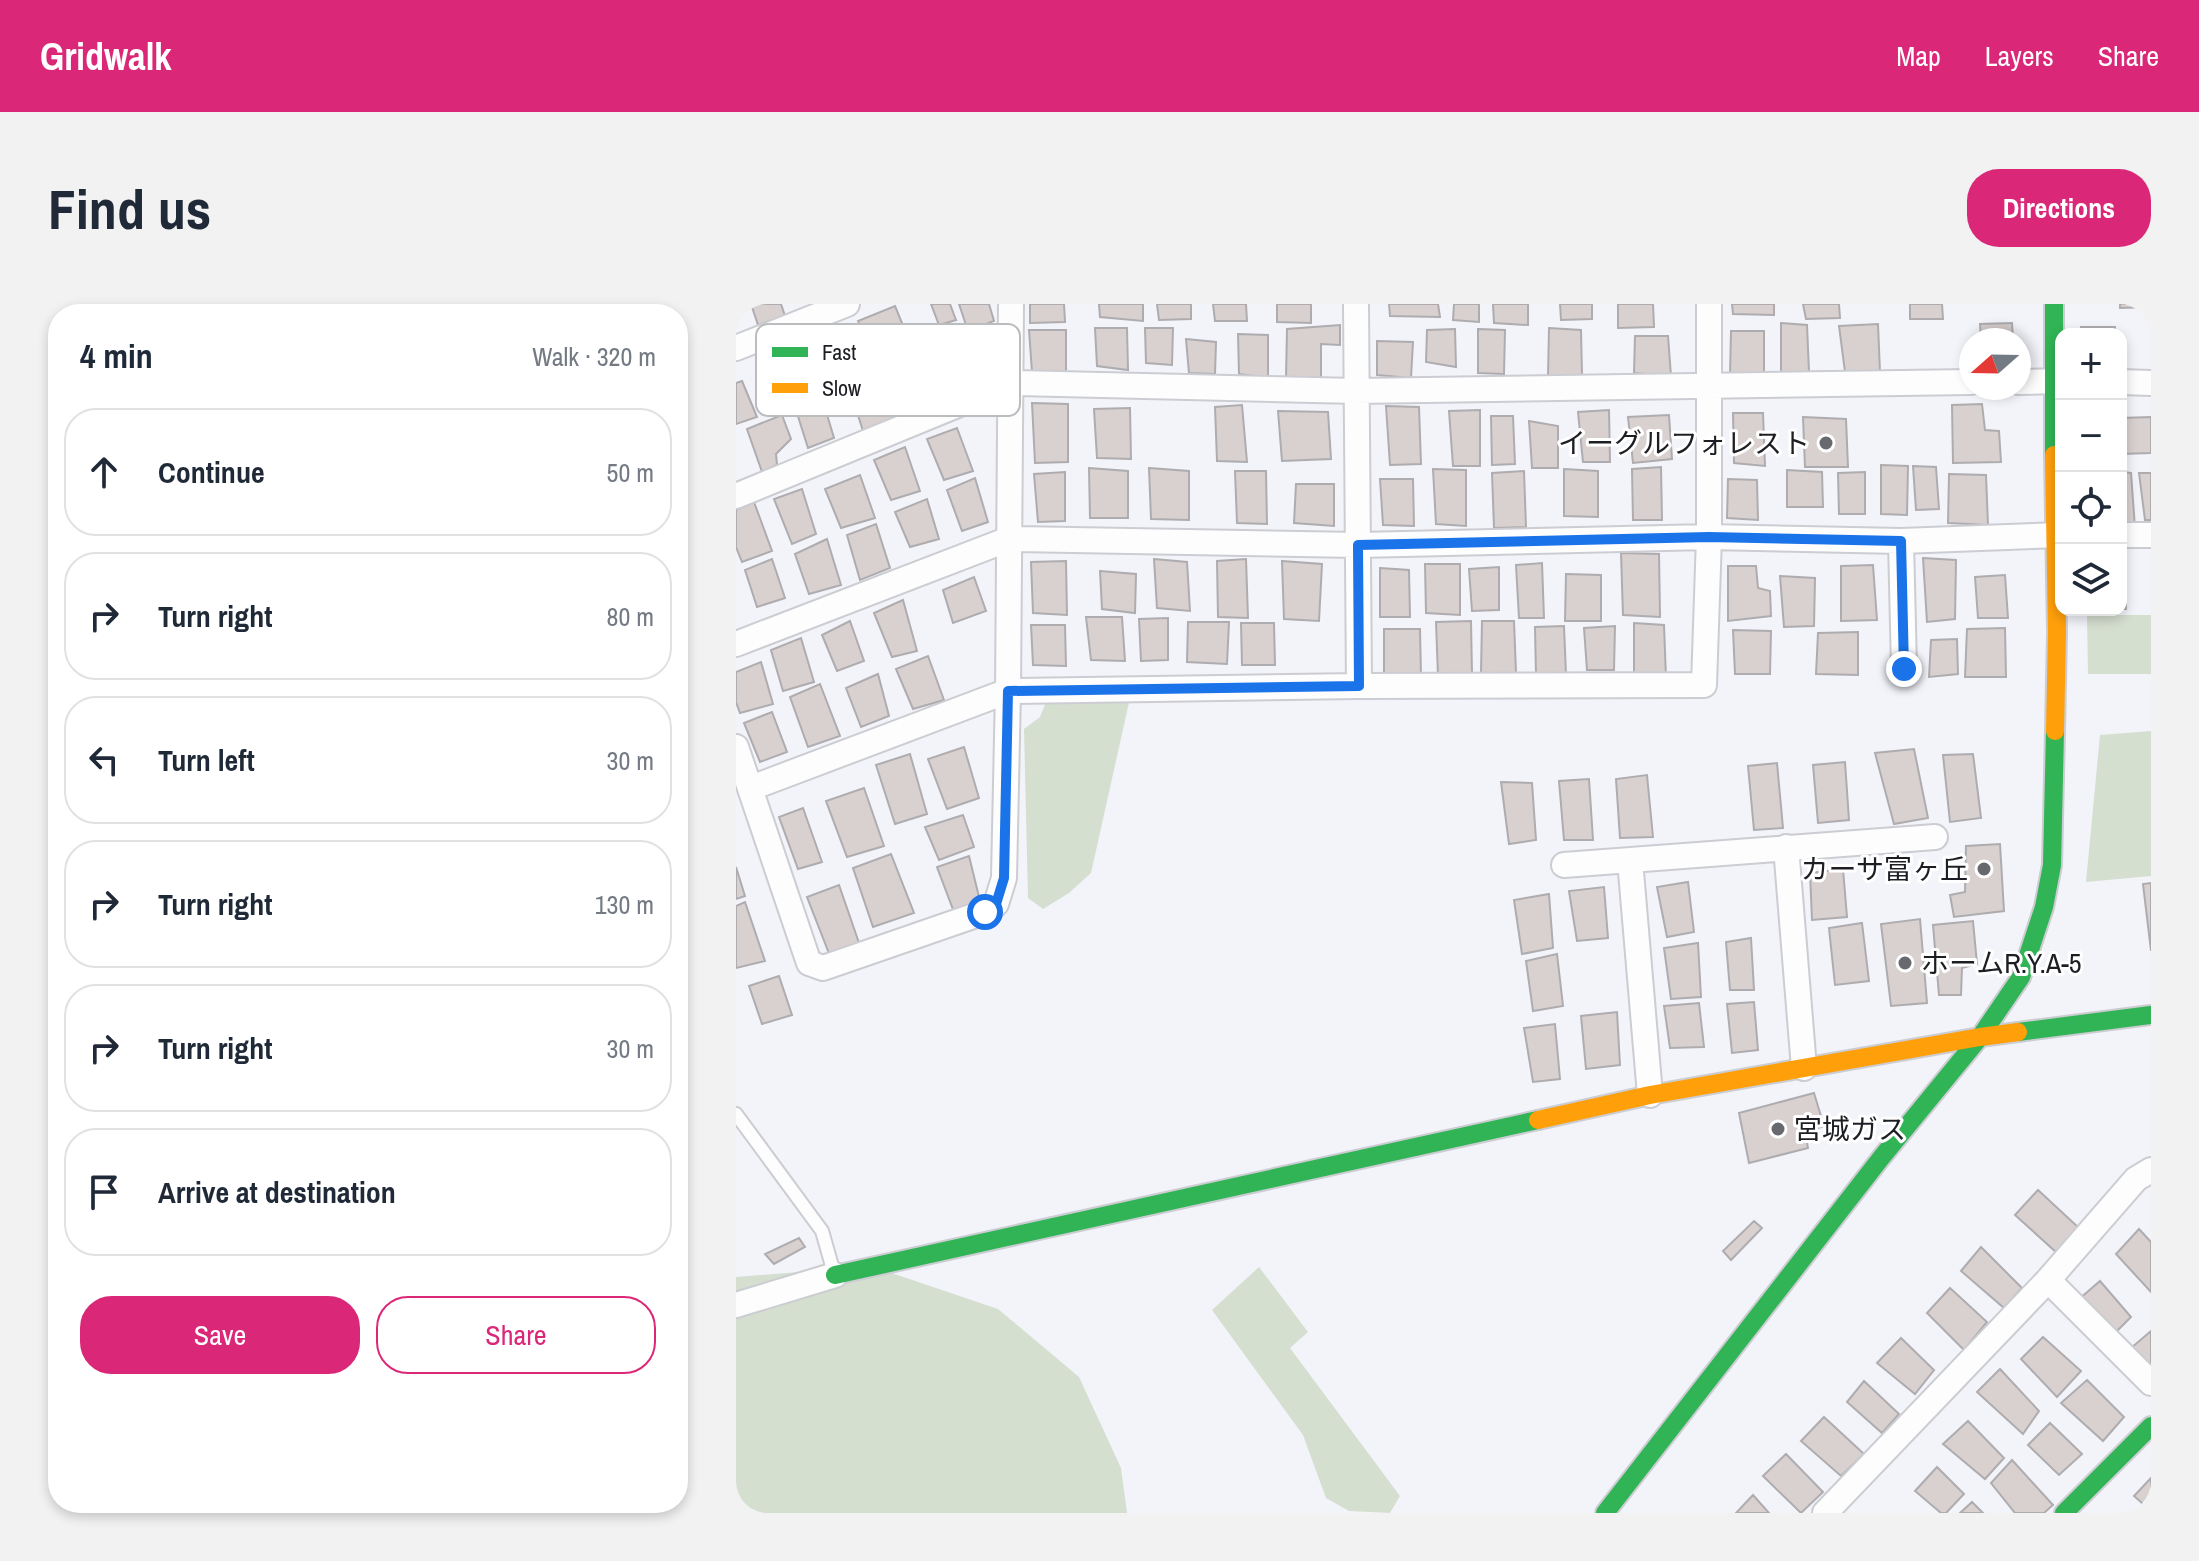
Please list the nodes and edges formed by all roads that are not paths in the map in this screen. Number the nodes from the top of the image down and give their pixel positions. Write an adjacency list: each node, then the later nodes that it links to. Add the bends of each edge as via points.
1 (847, 304): 5 (street)
2 (1356, 304): 16 (street)
3 (1709, 304): 15 (street)
4 (2054, 304): 6 (street)
5 (797, 324)
6 (2055, 330)
7 (756, 340): 8 (street)
8 (736, 348)
9 (2055, 381): 11 (street)
10 (1959, 382): 15 (street)
11 (2031, 382)
12 (2127, 382): 14 (street)
13 (1020, 383): 16 (street)
14 (2151, 383)
15 (1709, 387): 16 (street); 25 (street)
16 (1357, 391): 29 (street)
17 (2057, 400): 20 (street)
18 (931, 416): 21 (street)
19 (1011, 416): 26 (street)
20 (2058, 472)
21 (736, 496)
22 (2055, 535): 27 (street)
23 (2127, 535): 24 (street)
24 (2151, 535)
25 (1709, 537): 27 (street); 29 (street); 32 (street, via 1704,685)
26 (1009, 539): 29 (street); 30 (street); 33 (street)
27 (1901, 541): 31 (street)
28 (2058, 544): 41 (street, via 2052,865 2021,977)
29 (1358, 545): 32 (street)
30 (736, 644)
31 (1904, 669)
32 (1359, 686): 33 (street)
33 (1008, 691): 35 (street); 35 (street, via 1004,878 996,904 985,912 823,968 809,963)
34 (736, 747): 35 (street)
35 (751, 788)
36 (1935, 837): 37 (street)
37 (1786, 847): 38 (street); 42 (street)
38 (1630, 860): 39 (street); 43 (street)
39 (1564, 865)
40 (2151, 1015): 41 (street)
41 (1980, 1037): 42 (street); 51 (street)
42 (1804, 1068): 43 (street)
43 (1650, 1095): 46 (street)
44 (736, 1114): 46 (lane, via 822,1231)
45 (2151, 1170): 47 (street, via 2136,1179)
46 (835, 1275): 48 (street)
47 (2048, 1280): 49 (street); 52 (street)
48 (736, 1305)
49 (2151, 1383)
50 (2151, 1426): 53 (street)
51 (1605, 1513)
52 (1825, 1513)
53 (2064, 1513)

